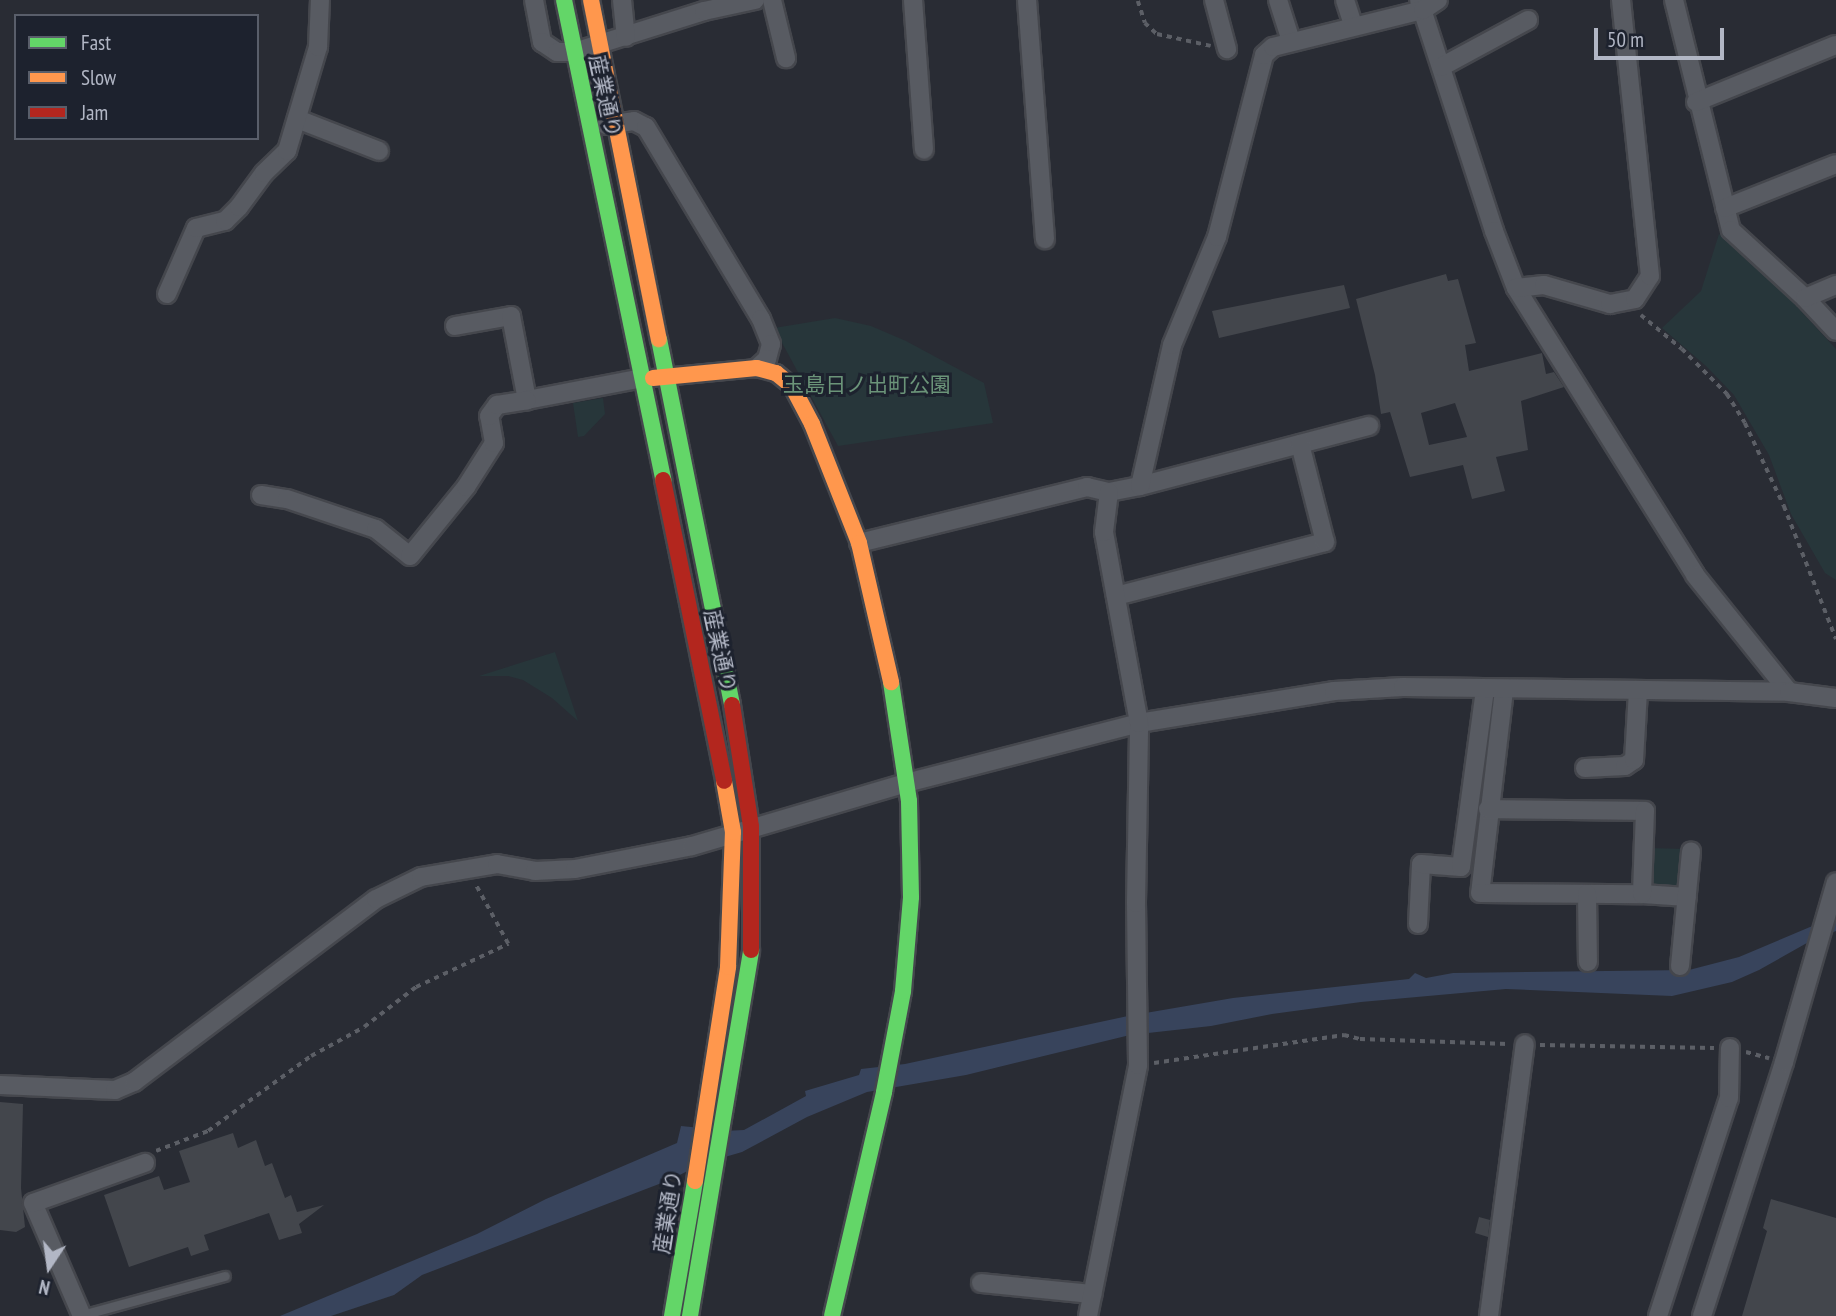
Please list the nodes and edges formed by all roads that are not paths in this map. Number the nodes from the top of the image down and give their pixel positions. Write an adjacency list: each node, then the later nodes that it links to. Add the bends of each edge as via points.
1 (320, 0): 28 (street, via 318,47)
2 (534, 0): 24 (street, via 546,48)
3 (564, 0): 24 (street, 産業通り)
4 (591, 0): 21 (street, 産業通り)
5 (622, 0): 19 (street)
6 (755, 0): 16 (street)
7 (772, 0): 25 (street)
8 (914, 0): 31 (street)
9 (1027, 0): 35 (street)
10 (1214, 0): 23 (street)
11 (1278, 0): 20 (street)
12 (1345, 0): 18 (street)
13 (1621, 0): 37 (street, via 1650,276 1635,299 1610,304 1544,285)
14 (1674, 0): 27 (street)
15 (1427, 3): 18 (street); 26 (street)
16 (704, 6): 19 (street)
17 (1528, 20): 26 (street)
18 (1353, 25): 20 (street)
19 (626, 37): 21 (street)
20 (1291, 41): 48 (street, via 1273,47 1261,63 1217,237 1172,345)
21 (599, 45): 24 (street); 29 (street, 産業通り)
22 (1836, 45): 27 (street)
23 (1227, 49)
24 (574, 52): 30 (street, 産業通り)
25 (786, 58)
26 (1441, 67): 37 (street)
27 (1696, 102): 34 (street)
28 (297, 119): 32 (street); 38 (street, via 287,151 239,207 225,221 196,228)
29 (614, 124): 30 (street); 42 (street, via 634,121 646,127 761,319 771,344 767,359); 43 (street, 産業通り)
30 (590, 128): 44 (street, 産業通り)
31 (924, 150)
32 (379, 151)
33 (1836, 164): 34 (street)
34 (1725, 208): 39 (street, via 1731,230)
35 (1045, 239)
36 (1836, 285): 39 (street)
37 (1516, 288): 56 (street, via 1695,575)
38 (167, 294)
39 (1805, 298): 41 (street)
40 (455, 326): 45 (street, via 511,316)
41 (1836, 331)
42 (757, 368): 43 (street); 51 (street, via 776,373 792,387 812,424)
43 (668, 376): 44 (street); 62 (street, 産業通り, via 735,719)
44 (642, 378): 45 (street); 63 (street, 産業通り)
45 (527, 400): 50 (street, via 497,405 489,416 494,443 466,487 410,556 376,529 287,499)
46 (1369, 426): 47 (street)
47 (1300, 444): 48 (street); 52 (street, via 1325,542)
48 (1140, 486): 49 (street)
49 (1109, 492): 51 (street, via 1087,487); 52 (street, via 1104,532)
50 (261, 495)
51 (859, 543): 60 (street, via 894,693)
52 (1116, 596): 58 (street)
53 (1485, 689): 54 (street); 58 (street, via 1334,691); 65 (street)
54 (1504, 690): 55 (street); 61 (street)
55 (1638, 691): 56 (street); 59 (street, via 1634,760 1625,766)
56 (1789, 692): 57 (street)
57 (1836, 698)
58 (1139, 723): 60 (street); 81 (street, via 1138,1065)
59 (1586, 768)
60 (906, 783): 62 (street); 85 (street, via 911,897 903,990)
61 (1488, 809): 66 (street); 69 (street, via 1645,811)
62 (751, 827): 63 (street); 84 (street, 産業通り, via 751,951)
63 (733, 832): 77 (street, via 692,846 575,869 535,871 497,864 421,877 376,899 134,1082 115,1090); 83 (street, 産業通り, via 728,967)
64 (1691, 852): 70 (street)
65 (1461, 867): 66 (street); 71 (street, via 1421,864)
66 (1482, 869): 68 (street, via 1480,893)
67 (1836, 882): 72 (street, via 1827,920)
68 (1587, 894): 69 (street); 73 (street)
69 (1642, 894): 70 (street)
70 (1687, 897): 74 (street)
71 (1418, 924)
72 (1828, 939): 89 (street)
73 (1588, 962)
74 (1680, 966)
75 (1525, 1044): 87 (street)
76 (1730, 1048): 88 (street, via 1729,1098)
77 (0, 1085)
78 (145, 1163): 82 (street, via 33,1203)
79 (225, 1276): 82 (lane)
80 (981, 1283): 81 (street)
81 (1093, 1294): 86 (street)
82 (82, 1316)
83 (672, 1316)
84 (690, 1316)
85 (832, 1316)
86 (1088, 1316)
87 (1489, 1316)
88 (1658, 1316)
89 (1702, 1316)

